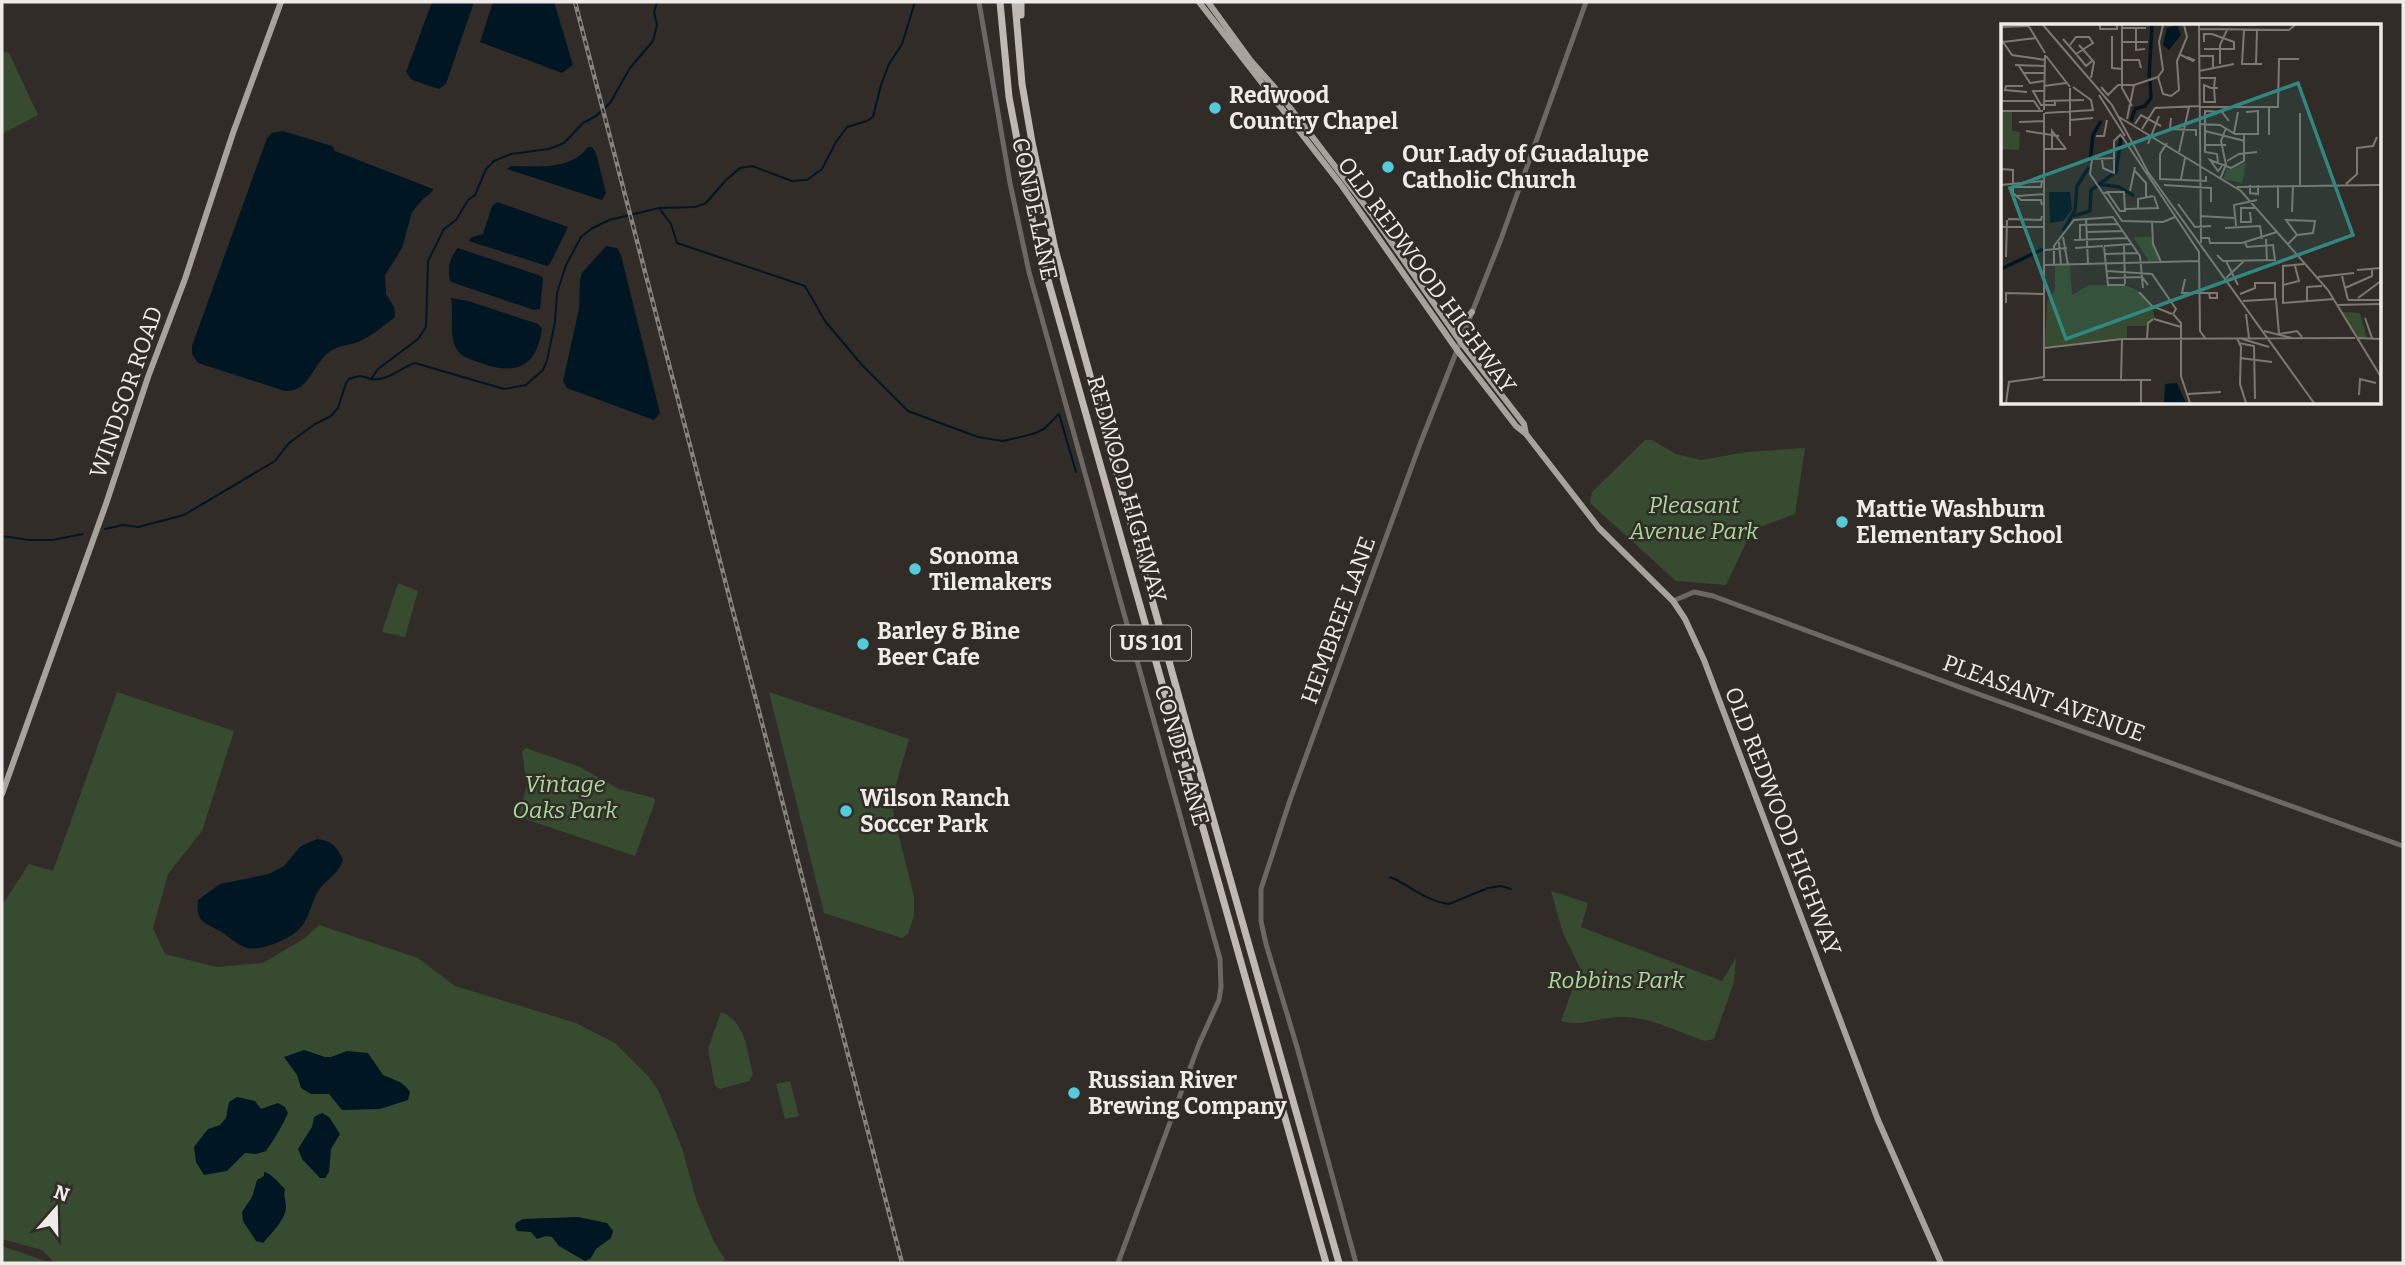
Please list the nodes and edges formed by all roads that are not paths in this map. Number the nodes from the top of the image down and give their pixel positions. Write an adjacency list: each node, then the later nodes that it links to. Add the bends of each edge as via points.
1 (281, 2): 14 (main road, WINDSOR ROAD)
2 (979, 2): 16 (street, CONDE LANE, via 1029,272 1220,959 1219,1000)
3 (998, 2): 17 (highway, REDWOOD HIGHWAY / US 101, via 1035,234)
4 (1018, 2): 18 (highway, REDWOOD HIGHWAY / US 101, via 1021,68 1032,142 1055,249)
5 (1199, 2): 11 (main road, OLD REDWOOD HIGHWAY, via 1342,186)
6 (1208, 2): 9 (main road, OLD REDWOOD HIGHWAY, via 1353,190)
7 (1586, 2): 8 (street, HEMBREE LANE)
8 (1472, 312): 9 (main road); 10 (street, HEMBREE LANE)
9 (1452, 329): 10 (main road, OLD REDWOOD HIGHWAY)
10 (1460, 341): 11 (street, HEMBREE LANE); 12 (main road, OLD REDWOOD HIGHWAY, via 1524,424)
11 (1457, 349): 12 (main road, OLD REDWOOD HIGHWAY); 19 (street, HEMBREE LANE, via 1293,790 1261,889 1266,944)
12 (1526, 433): 13 (main road, OLD REDWOOD HIGHWAY, via 1607,537)
13 (1673, 601): 15 (street, PLEASANT AVENUE, via 1694,592 1713,596); 20 (main road, OLD REDWOOD HIGHWAY, via 1695,639 1878,1120)
14 (2, 794)
15 (2403, 846)
16 (1118, 1263)
17 (1326, 1263)
18 (1339, 1263)
19 (1356, 1263)
20 (1941, 1263)

